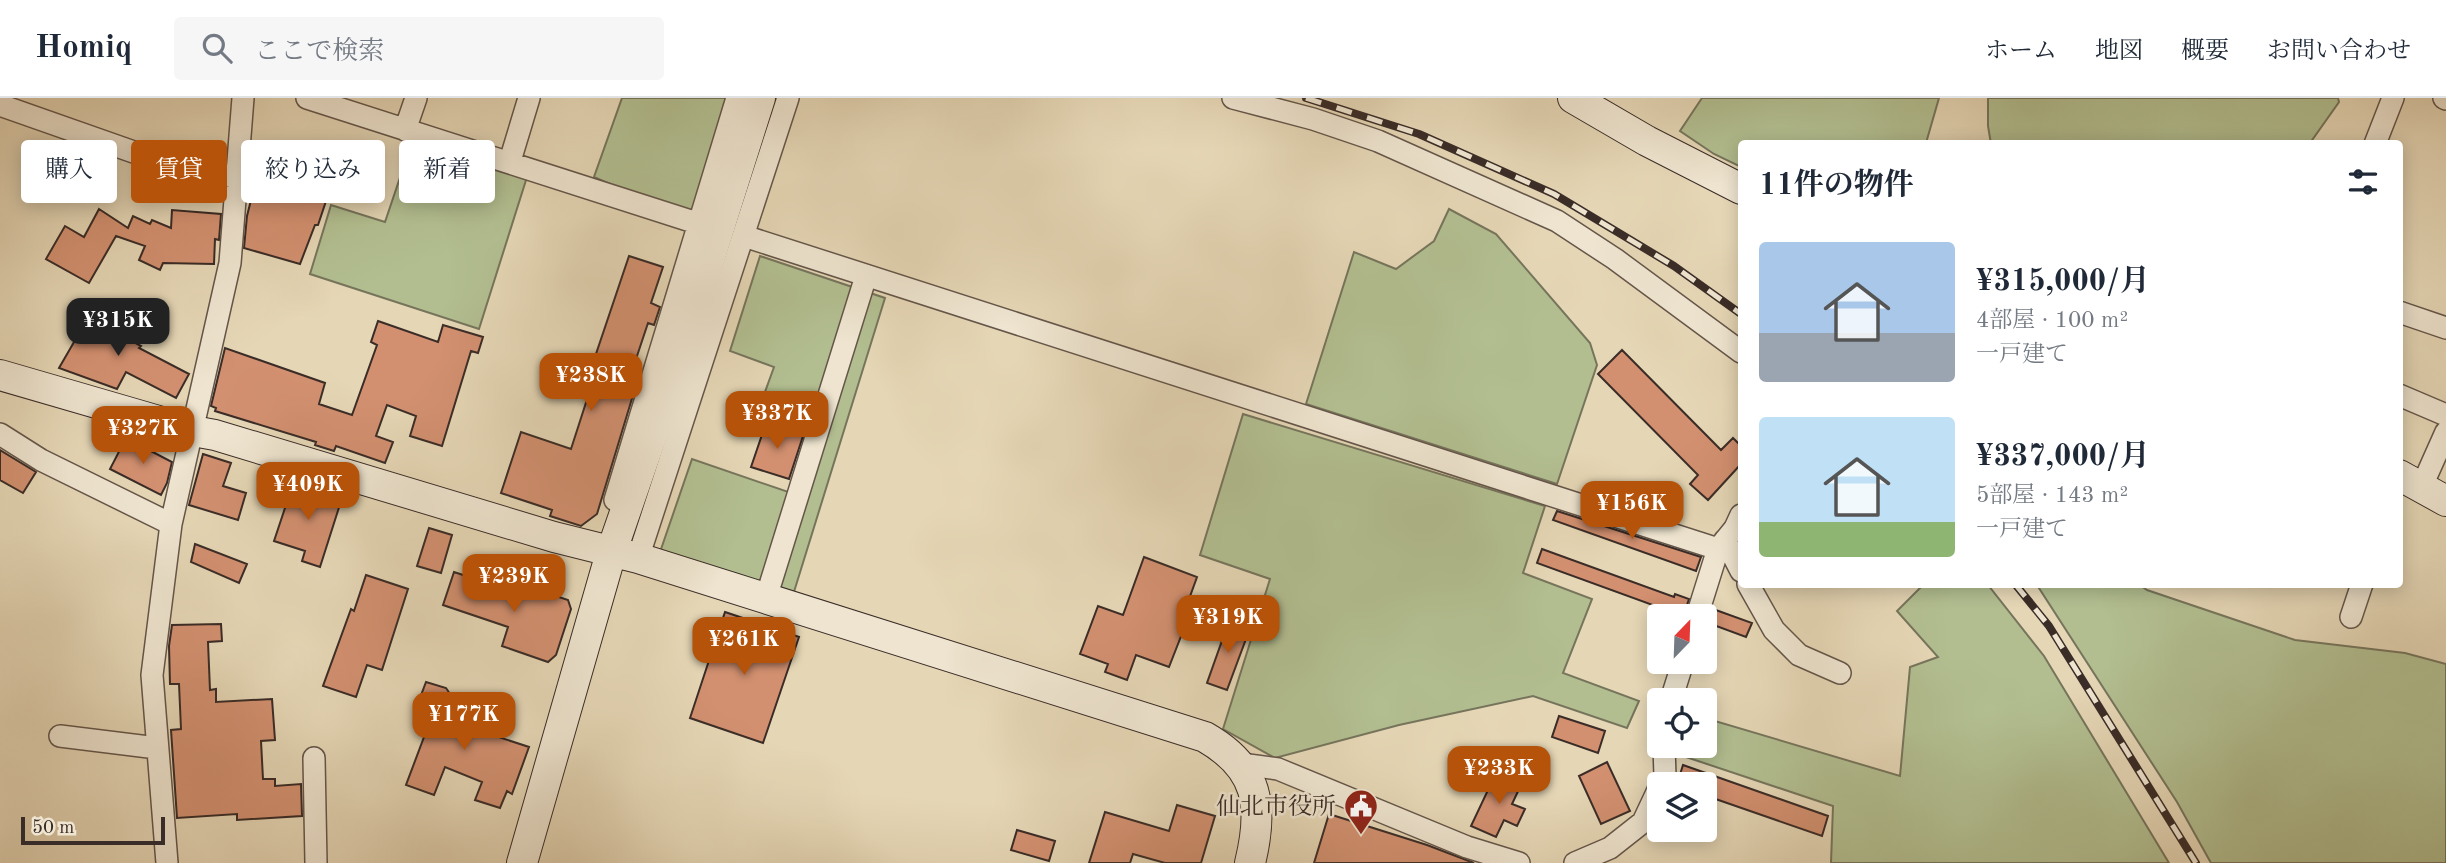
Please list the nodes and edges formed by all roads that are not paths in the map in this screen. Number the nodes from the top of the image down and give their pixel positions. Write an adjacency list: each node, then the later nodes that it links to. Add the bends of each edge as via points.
1 (243, 98): 15 (street)
2 (307, 98): 12 (street)
3 (416, 98): 12 (street)
4 (530, 98): 14 (street)
5 (737, 98): 17 (street)
6 (760, 98): 33 (street)
7 (788, 98): 18 (street)
8 (1233, 98): 22 (street, via 1378,141 1557,221)
9 (1573, 98): 16 (street)
10 (2393, 98): 13 (street)
11 (0, 105): 15 (street, via 145,156)
12 (405, 130): 14 (street)
13 (2377, 140)
14 (510, 161): 17 (street)
15 (237, 178): 26 (street, via 230,264)
16 (1738, 187)
17 (700, 223): 33 (street)
18 (744, 236): 19 (street); 33 (street)
19 (866, 276): 32 (street); 37 (street)
20 (2403, 313): 21 (street)
21 (2446, 328)
22 (1738, 350)
23 (0, 375): 26 (street)
24 (2403, 397): 25 (street)
25 (2446, 415)
26 (193, 431): 31 (street); 33 (street)
27 (2446, 432): 29 (street)
28 (0, 434): 31 (street, via 41,460)
29 (2422, 488)
30 (1738, 520): 32 (street)
31 (171, 524): 42 (street, via 152,675)
32 (1722, 544): 34 (street); 38 (street)
33 (616, 553): 37 (street); 48 (street)
34 (1738, 567)
35 (1750, 588): 40 (street, via 1774,630 1799,655)
36 (2361, 588): 39 (street)
37 (766, 598): 44 (street, via 1166,723 1205,737)
38 (1701, 604)
39 (2351, 618)
40 (1840, 673)
41 (60, 736): 42 (street)
42 (157, 748): 46 (street)
43 (314, 758): 47 (street)
44 (1241, 764): 49 (street, via 1257,811); 50 (street, via 1278,769 1467,847)
45 (1647, 814): 51 (street, via 1610,848)
46 (167, 863)
47 (316, 863)
48 (522, 863)
49 (1251, 863)
50 (1519, 863)
51 (1575, 863)

